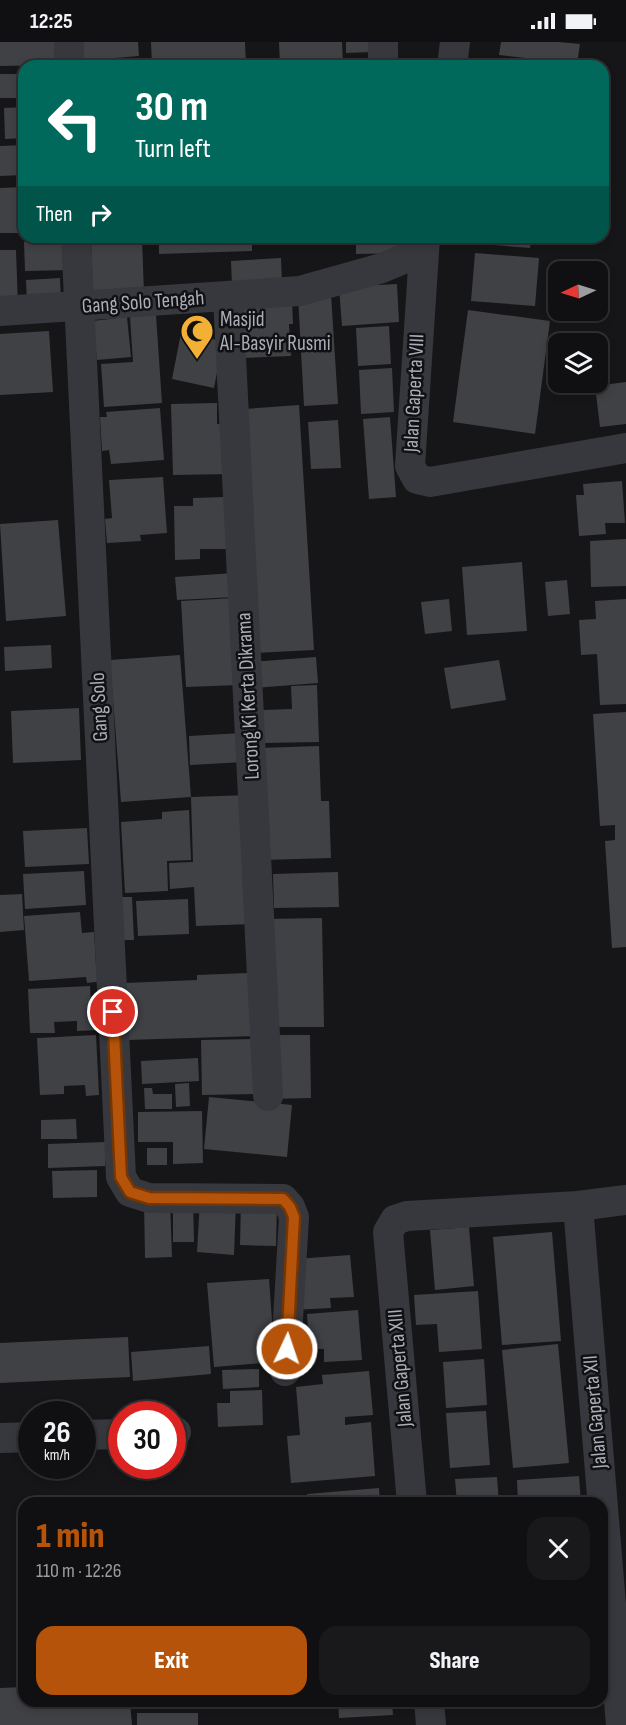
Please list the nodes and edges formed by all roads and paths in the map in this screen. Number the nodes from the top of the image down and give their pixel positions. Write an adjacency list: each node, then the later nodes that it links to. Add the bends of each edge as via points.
1 (69, 42): 4 (street)
2 (383, 42): 5 (street)
3 (455, 42): 6 (street)
4 (69, 60)
5 (383, 60)
6 (453, 60)
7 (76, 243): 10 (street, Gang Solo)
8 (424, 244): 9 (street, Gang Solo Tengah, via 382,268 300,291); 12 (street, Jalan Gaperta VIII, via 410,466 417,479 429,482)
9 (228, 297): 10 (street, Gang Solo Tengah); 13 (street, Lorong Ki Kerta Dikrama)
10 (79, 306): 11 (street, Gang Solo Tengah); 16 (street, Gang Solo, via 121,1177 130,1192 149,1198 283,1199 290,1207 294,1217)
11 (0, 311)
12 (626, 448)
13 (268, 1096)
14 (626, 1200): 15 (street)
15 (578, 1206): 19 (street, Jalan Gaperta XIII, via 407,1216 395,1220 388,1232); 20 (street, Jalan Gaperta XII)
16 (285, 1371)
17 (18, 1437): 18 (street)
18 (0, 1438)
19 (411, 1497)
20 (602, 1497)
21 (608, 1568): 24 (street, Jalan Gaperta XII)
22 (430, 1707): 23 (street)
23 (431, 1725)
24 (621, 1725)

